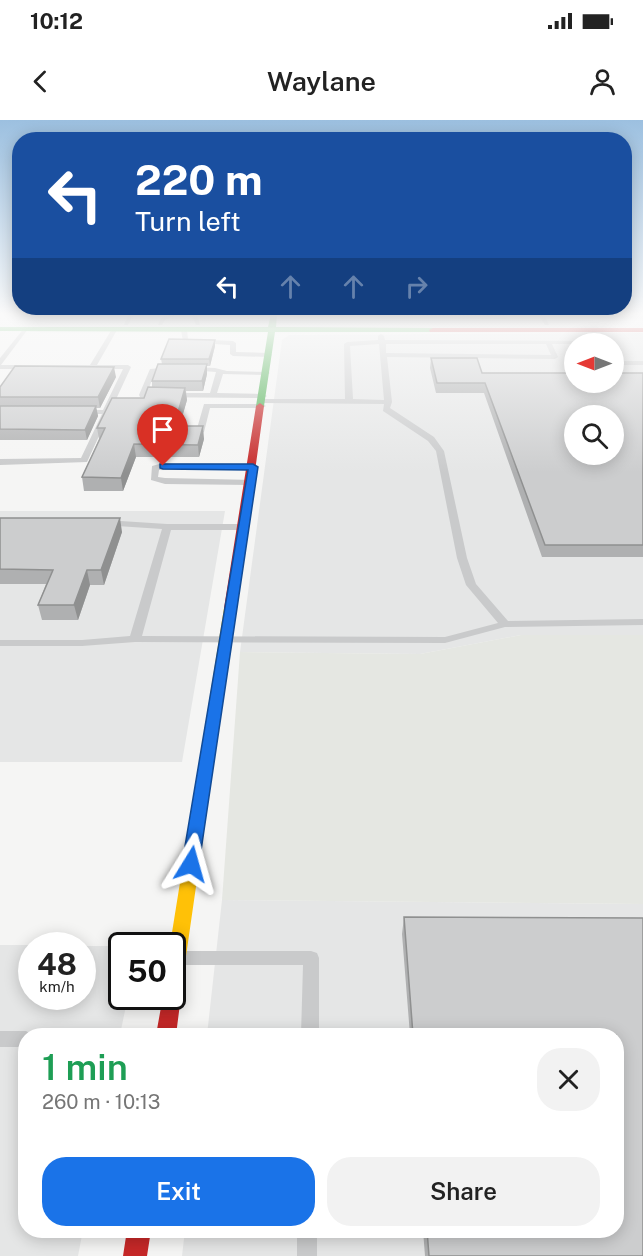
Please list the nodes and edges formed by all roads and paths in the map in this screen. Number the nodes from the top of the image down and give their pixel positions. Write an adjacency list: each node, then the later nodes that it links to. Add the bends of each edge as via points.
1 (128, 367): 12 (lane)
2 (267, 367): 6 (main road)
3 (348, 367): 9 (lane)
4 (385, 367): 10 (lane)
5 (220, 371): 6 (lane); 7 (lane); 7 (lane, via 152,370 143,395)
6 (266, 374): 8 (main road)
7 (213, 396): 8 (lane)
8 (262, 401): 9 (lane); 13 (lane, via 207,406); 15 (main road)
9 (349, 401): 10 (lane)
10 (388, 402): 21 (lane, via 386,409 431,439 440,451 471,585)
11 (71, 412): 12 (lane)
12 (106, 412): 14 (lane, via 84,460)
13 (200, 432)
14 (0, 462)
15 (253, 467): 16 (main road); 16 (lane, via 163,466 155,468 154,473 154,478 165,481)
16 (250, 489): 19 (main road)
17 (99, 523): 18 (lane)
18 (166, 526): 19 (lane); 22 (lane)
19 (244, 527): 23 (main road)
20 (643, 622): 21 (lane)
21 (505, 624): 23 (lane, via 445,640)
22 (135, 639): 23 (lane); 24 (lane)
23 (225, 640): 25 (main road)
24 (0, 643)
25 (181, 932)
26 (186, 958): 29 (lane, via 311,958)
27 (170, 1010): 28 (main road)
28 (167, 1028)
29 (310, 1028)
30 (0, 1039): 31 (lane)
31 (18, 1039)
32 (138, 1238): 34 (main road)
33 (307, 1238): 35 (lane)
34 (135, 1256)
35 (307, 1256)

